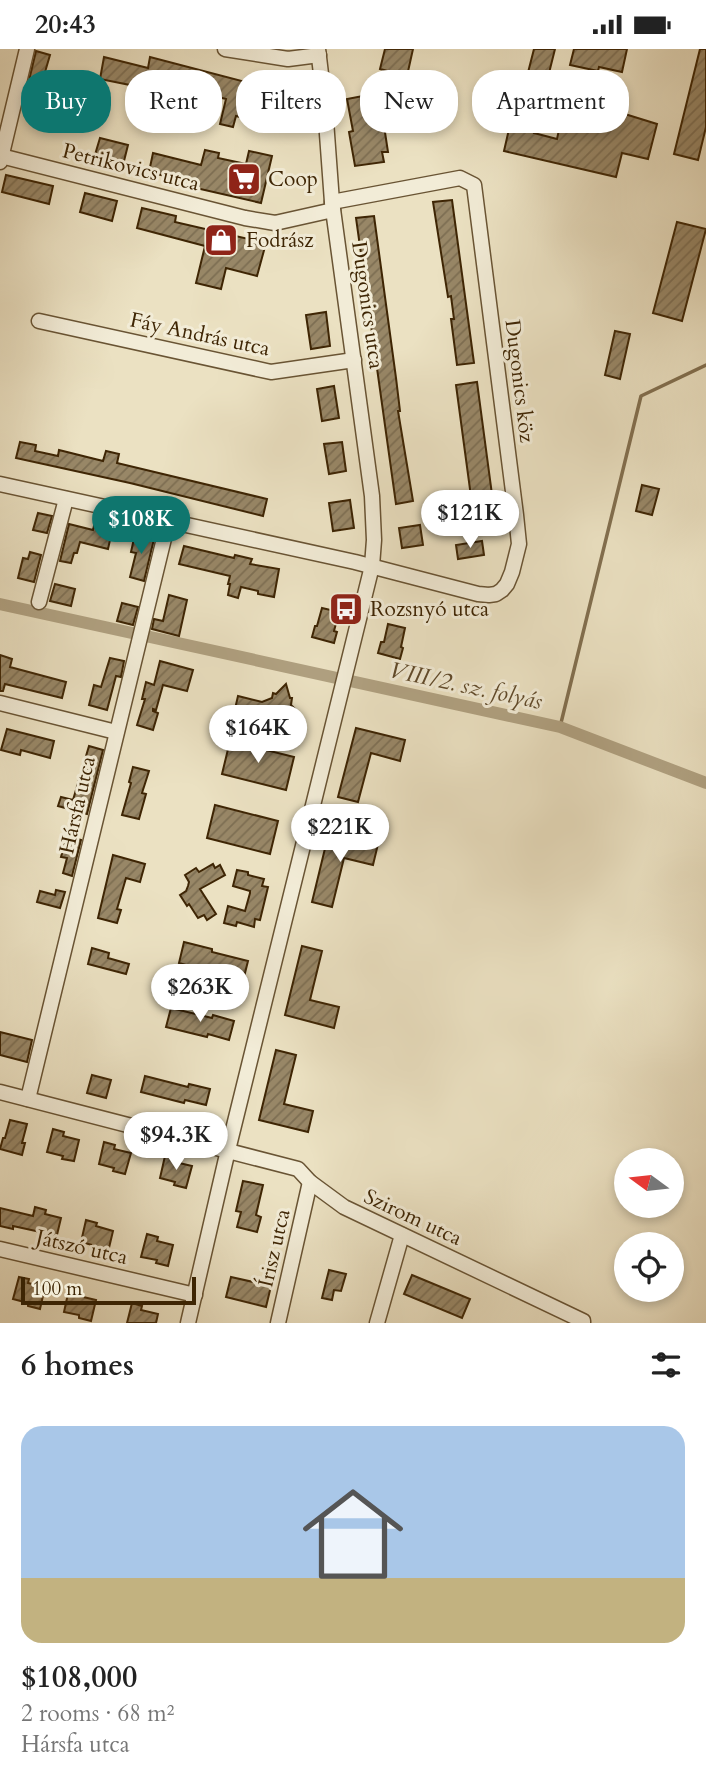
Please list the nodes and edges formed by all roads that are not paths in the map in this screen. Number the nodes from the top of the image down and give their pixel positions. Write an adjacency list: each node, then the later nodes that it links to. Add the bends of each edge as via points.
1 (27, 49): 4 (street)
2 (225, 49): 3 (street, via 288,59)
3 (319, 52): 5 (street, Dugonics utca)
4 (1, 159): 5 (street, Petrikovics utca, via 275,223)
5 (332, 206): 7 (street, Dugonics utca); 11 (street, Dugonics köz, via 460,178 474,185 516,515 519,544 507,583 496,593 478,594)
6 (39, 321): 7 (street, Fáy András utca, via 271,372)
7 (354, 360): 11 (street, Dugonics utca, via 372,496)
8 (0, 484): 9 (street)
9 (66, 499): 10 (street); 12 (street)
10 (168, 522): 11 (street); 14 (street, Hársfa utca)
11 (372, 566): 17 (street, Dugonics utca)
12 (39, 602)
13 (0, 703): 14 (street)
14 (116, 732): 16 (street, Hársfa utca)
15 (0, 1091): 16 (street, Szirom utca)
16 (28, 1099): 17 (street, Szirom utca)
17 (228, 1150): 18 (street, Szirom utca, via 298,1169); 21 (street, Dugonics utca)
18 (310, 1182): 19 (street, Szirom utca, via 344,1207); 24 (street, Írisz utca)
19 (402, 1235): 22 (street, Szirom utca); 25 (street)
20 (0, 1249): 21 (street, Játszó utca)
21 (195, 1295): 23 (street, Dugonics utca)
22 (583, 1322)
23 (188, 1323)
24 (278, 1323)
25 (377, 1323)

